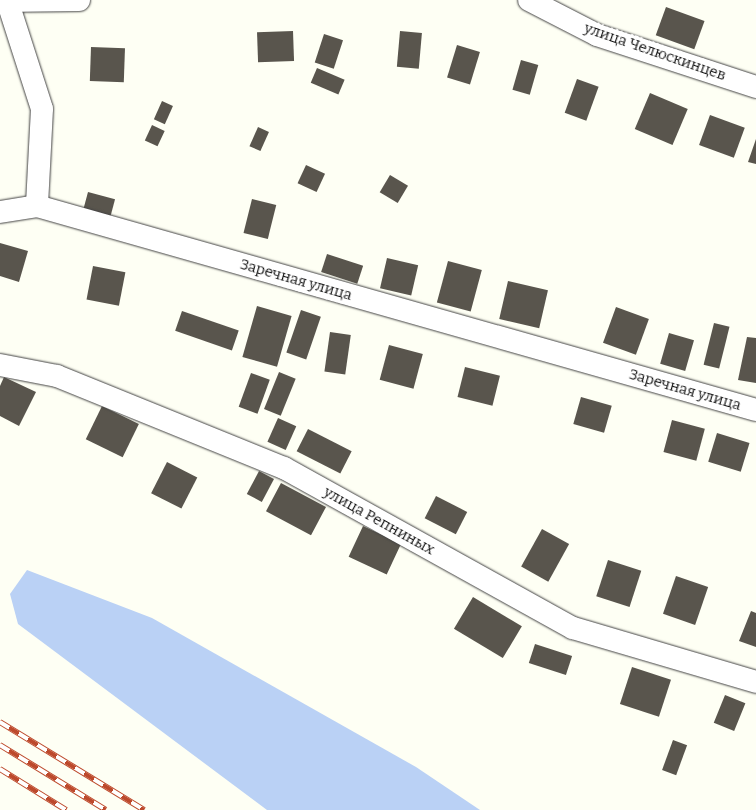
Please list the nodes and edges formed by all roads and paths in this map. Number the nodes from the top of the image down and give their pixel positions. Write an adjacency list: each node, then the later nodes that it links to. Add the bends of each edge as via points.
1 (79, 0): 3 (street)
2 (529, 0): 4 (street, улица Челюскинцев, via 597,35)
3 (4, 2): 5 (street, via 42,109)
4 (756, 87)
5 (37, 206): 6 (street); 8 (street, Заречная улица)
6 (0, 212)
7 (0, 365): 9 (street, улица Репниных, via 57,376 284,468 573,628)
8 (756, 410)
9 (756, 682)

